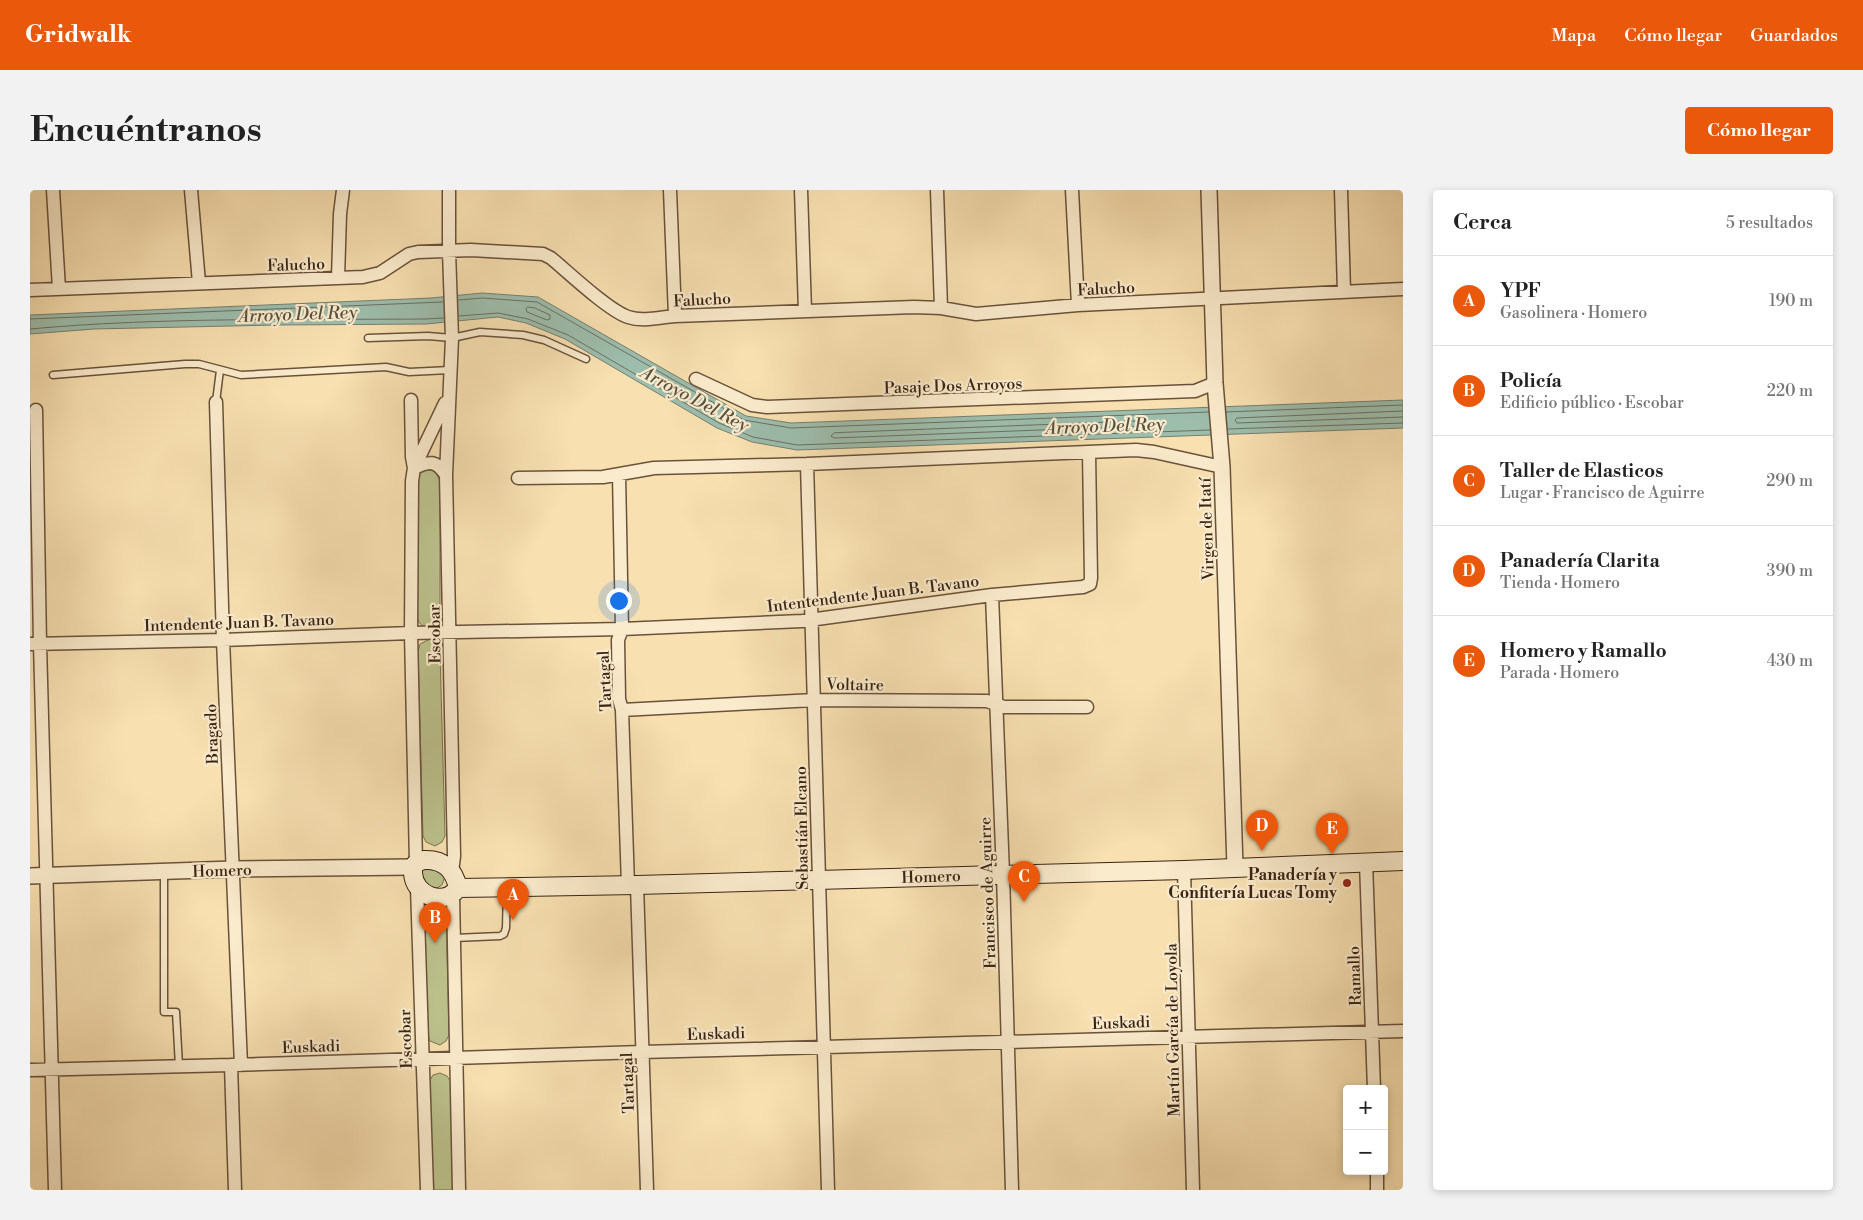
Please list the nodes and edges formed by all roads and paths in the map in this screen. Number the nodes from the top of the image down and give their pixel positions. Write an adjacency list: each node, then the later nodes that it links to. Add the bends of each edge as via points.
1 (53, 190): 14 (street)
2 (191, 190): 13 (street)
3 (343, 190): 12 (street)
4 (449, 190): 11 (street, Escobar)
5 (670, 190): 22 (street)
6 (801, 190): 21 (street)
7 (937, 190): 20 (street)
8 (1072, 190): 19 (street)
9 (1209, 190): 18 (street, Virgen de Itatí)
10 (1341, 190): 17 (street)
11 (448, 251): 12 (street, Falucho, via 408,254 380,273); 22 (street, Falucho, via 543,254 615,311 640,319); 23 (street, Escobar)
12 (338, 278): 13 (street, Falucho)
13 (199, 283): 14 (street, Falucho)
14 (59, 289): 16 (street, Falucho)
15 (1403, 289): 17 (street, Falucho)
16 (30, 290)
17 (1344, 291): 18 (street, Falucho)
18 (1212, 300): 19 (street, Falucho); 30 (street, Virgen de Itatí)
19 (1078, 305): 20 (street, Falucho, via 976,314)
20 (941, 308): 21 (street, Falucho)
21 (805, 311): 22 (street, Falucho)
22 (675, 316)
23 (452, 336): 24 (lane); 25 (lane, via 480,332 523,335 544,340); 27 (street, Escobar)
24 (368, 338)
25 (586, 358)
26 (220, 370): 27 (lane, via 241,375 386,367 409,372); 28 (lane, via 185,364); 33 (lane)
27 (450, 370): 31 (street, Escobar)
28 (53, 375)
29 (696, 379): 30 (street, Pasaje Dos Arroyos, via 752,405 767,407)
30 (1216, 389): 37 (street, Virgen de Itatí)
31 (448, 396): 39 (street, Escobar); 41 (street, Escobar)
32 (411, 400): 39 (street, Escobar)
33 (216, 402): 48 (street, Bragado)
34 (36, 410): 36 (street)
35 (1089, 452): 37 (street, via 1146,451); 38 (street); 43 (street, Intentendente Juan B. Tavano, via 1090,584)
36 (33, 456): 49 (street)
37 (1221, 459): 57 (street, Virgen de Itatí)
38 (806, 464): 40 (street, via 654,468); 44 (street, Sebastián Elcano)
39 (414, 468): 41 (street, via 426,463 436,464); 46 (street, Escobar)
40 (619, 474): 42 (street); 45 (street, Tartagal)
41 (446, 475): 47 (street, Escobar)
42 (518, 478)
43 (992, 595): 44 (street, Intentendente Juan B. Tavano); 51 (street, Francisco de Aguirre)
44 (813, 619): 45 (street, Intentendente Juan B. Tavano); 50 (street, Sebastián Elcano)
45 (622, 629): 47 (street, Intentendente Juan B. Tavano); 53 (street, Tartagal, via 618,640)
46 (411, 632): 47 (street, Intendente Juan B. Tavano); 48 (street, Intendente Juan B. Tavano); 56 (street, Escobar)
47 (450, 633): 65 (street, Escobar)
48 (223, 640): 49 (street, Intendente Juan B. Tavano); 58 (street, Bragado)
49 (35, 644): 63 (street)
50 (814, 700): 51 (street, Voltaire); 53 (street, Voltaire); 64 (street, Sebastián Elcano)
51 (995, 704): 52 (street, Voltaire); 61 (street, Francisco de Aguirre)
52 (1087, 707)
53 (622, 710): 66 (street, Tartagal)
54 (1403, 861): 55 (main road, Homero)
55 (1366, 862): 57 (main road, Homero); 73 (street, Ramallo)
56 (415, 865): 58 (street, Homero); 65 (main road, via 424,860 438,861); 67 (main road)
57 (1235, 868): 59 (main road, Homero)
58 (233, 869): 60 (street, Homero); 80 (street, Bragado)
59 (1184, 870): 61 (main road, Homero); 74 (street, Martín García de Loyola)
60 (164, 872): 63 (street, Homero); 81 (lane, via 164,1012 176,1012)
61 (1003, 874): 64 (main road, Homero); 75 (street, Francisco de Aguirre)
62 (30, 876): 63 (street, Homero)
63 (47, 876): 82 (street)
64 (818, 879): 66 (main road, Homero); 76 (street, Sebastián Elcano)
65 (455, 885): 67 (main road, via 442,898 425,894); 68 (main road, Homero); 69 (street, Escobar)
66 (633, 885): 68 (main road, Homero); 77 (street, Tartagal)
67 (417, 887): 70 (street, Escobar)
68 (506, 887): 71 (lane, via 504,934)
69 (454, 922): 70 (lane); 71 (street, Escobar)
70 (418, 923): 79 (street, Escobar)
71 (454, 938): 78 (street, Escobar)
72 (1403, 1031): 73 (street, Euskadi)
73 (1373, 1032): 74 (street, Euskadi); 84 (street, Ramallo)
74 (1188, 1036): 75 (street, Euskadi); 93 (street, Martín García de Loyola)
75 (1008, 1042): 76 (street, Euskadi); 92 (street, Francisco de Aguirre)
76 (823, 1047): 77 (street, Euskadi); 91 (street, Sebastián Elcano)
77 (642, 1052): 78 (street, Euskadi); 90 (street, Tartagal)
78 (456, 1058): 79 (street, Euskadi); 89 (street, Escobar)
79 (422, 1059): 80 (street, Euskadi); 88 (street, Escobar)
80 (236, 1065): 81 (street, Euskadi); 87 (street, Bragado)
81 (179, 1067): 82 (street, Euskadi)
82 (53, 1069): 83 (street, Euskadi); 86 (street)
83 (30, 1070)
84 (1374, 1085)
85 (1376, 1175): 94 (street)
86 (55, 1190)
87 (234, 1190)
88 (427, 1190)
89 (459, 1190)
90 (647, 1190)
91 (828, 1190)
92 (1012, 1190)
93 (1193, 1190)
94 (1377, 1190)

